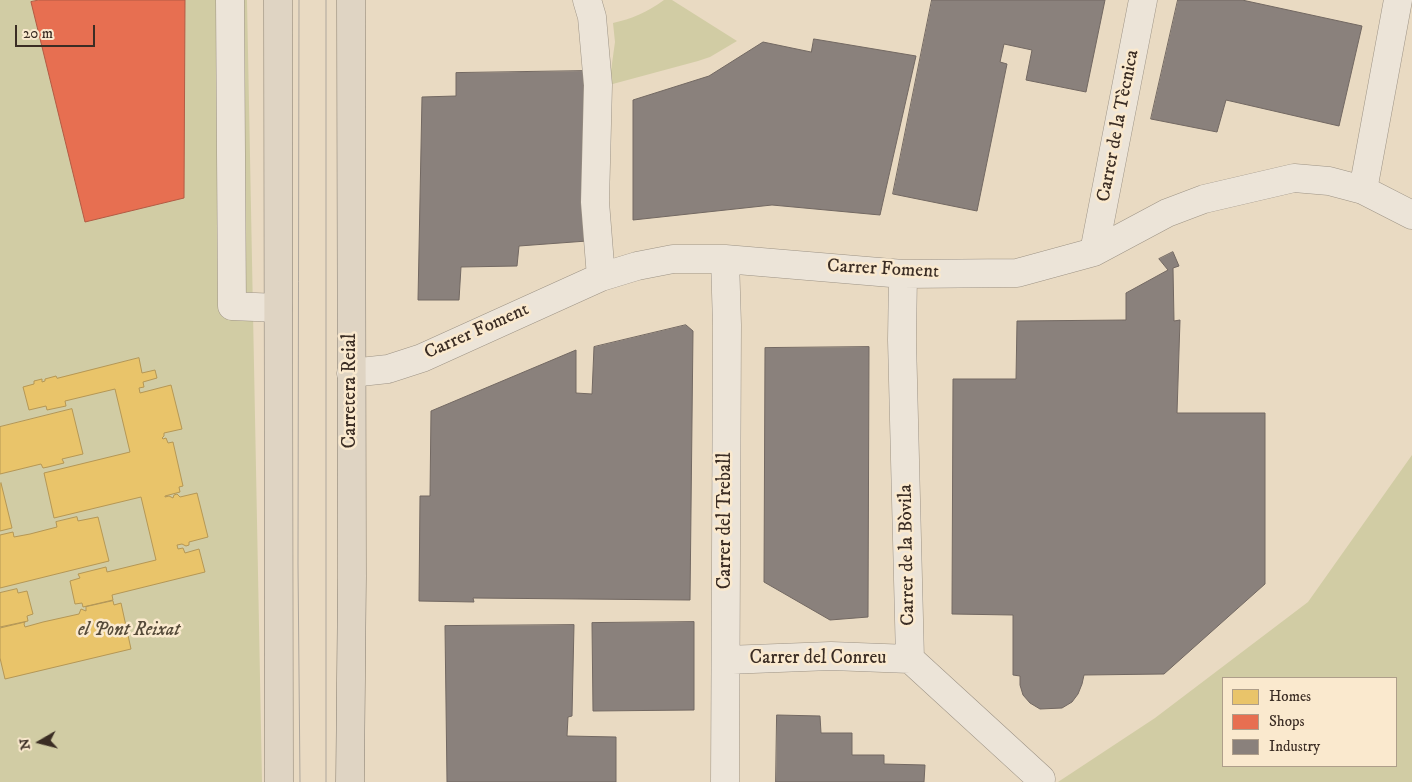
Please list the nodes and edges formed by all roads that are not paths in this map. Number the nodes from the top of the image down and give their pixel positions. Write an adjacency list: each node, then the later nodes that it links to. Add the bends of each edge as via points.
1 (230, 0): 13 (street, via 232,306)
2 (278, 0): 13 (main road)
3 (351, 0): 14 (main road, Carretera Reial)
4 (587, 0): 12 (street, via 592,17 598,85 595,202)
5 (1143, 0): 9 (street, Carrer de la Tècnica)
6 (1398, 0): 7 (street)
7 (1363, 190): 8 (street, Carrer Foment); 9 (street, Carrer Foment, via 1329,181 1294,178 1204,198 1167,213)
8 (1412, 215)
9 (1094, 252): 11 (street, Carrer Foment, via 1017,273)
10 (725, 259): 11 (street, Carrer Foment); 12 (street, Carrer Foment, via 673,259); 16 (street, Carrer del Treball)
11 (902, 274): 15 (street, Carrer de la Bòvila)
12 (601, 276): 14 (street, Carrer Foment, via 422,358 388,369)
13 (278, 308): 18 (main road)
14 (351, 373): 19 (main road, Carretera Reial)
15 (910, 659): 16 (street, Carrer del Conreu, via 831,656); 17 (street)
16 (726, 660): 20 (street, Carrer del Treball)
17 (1041, 780)
18 (278, 782)
19 (350, 782)
20 (725, 782)

